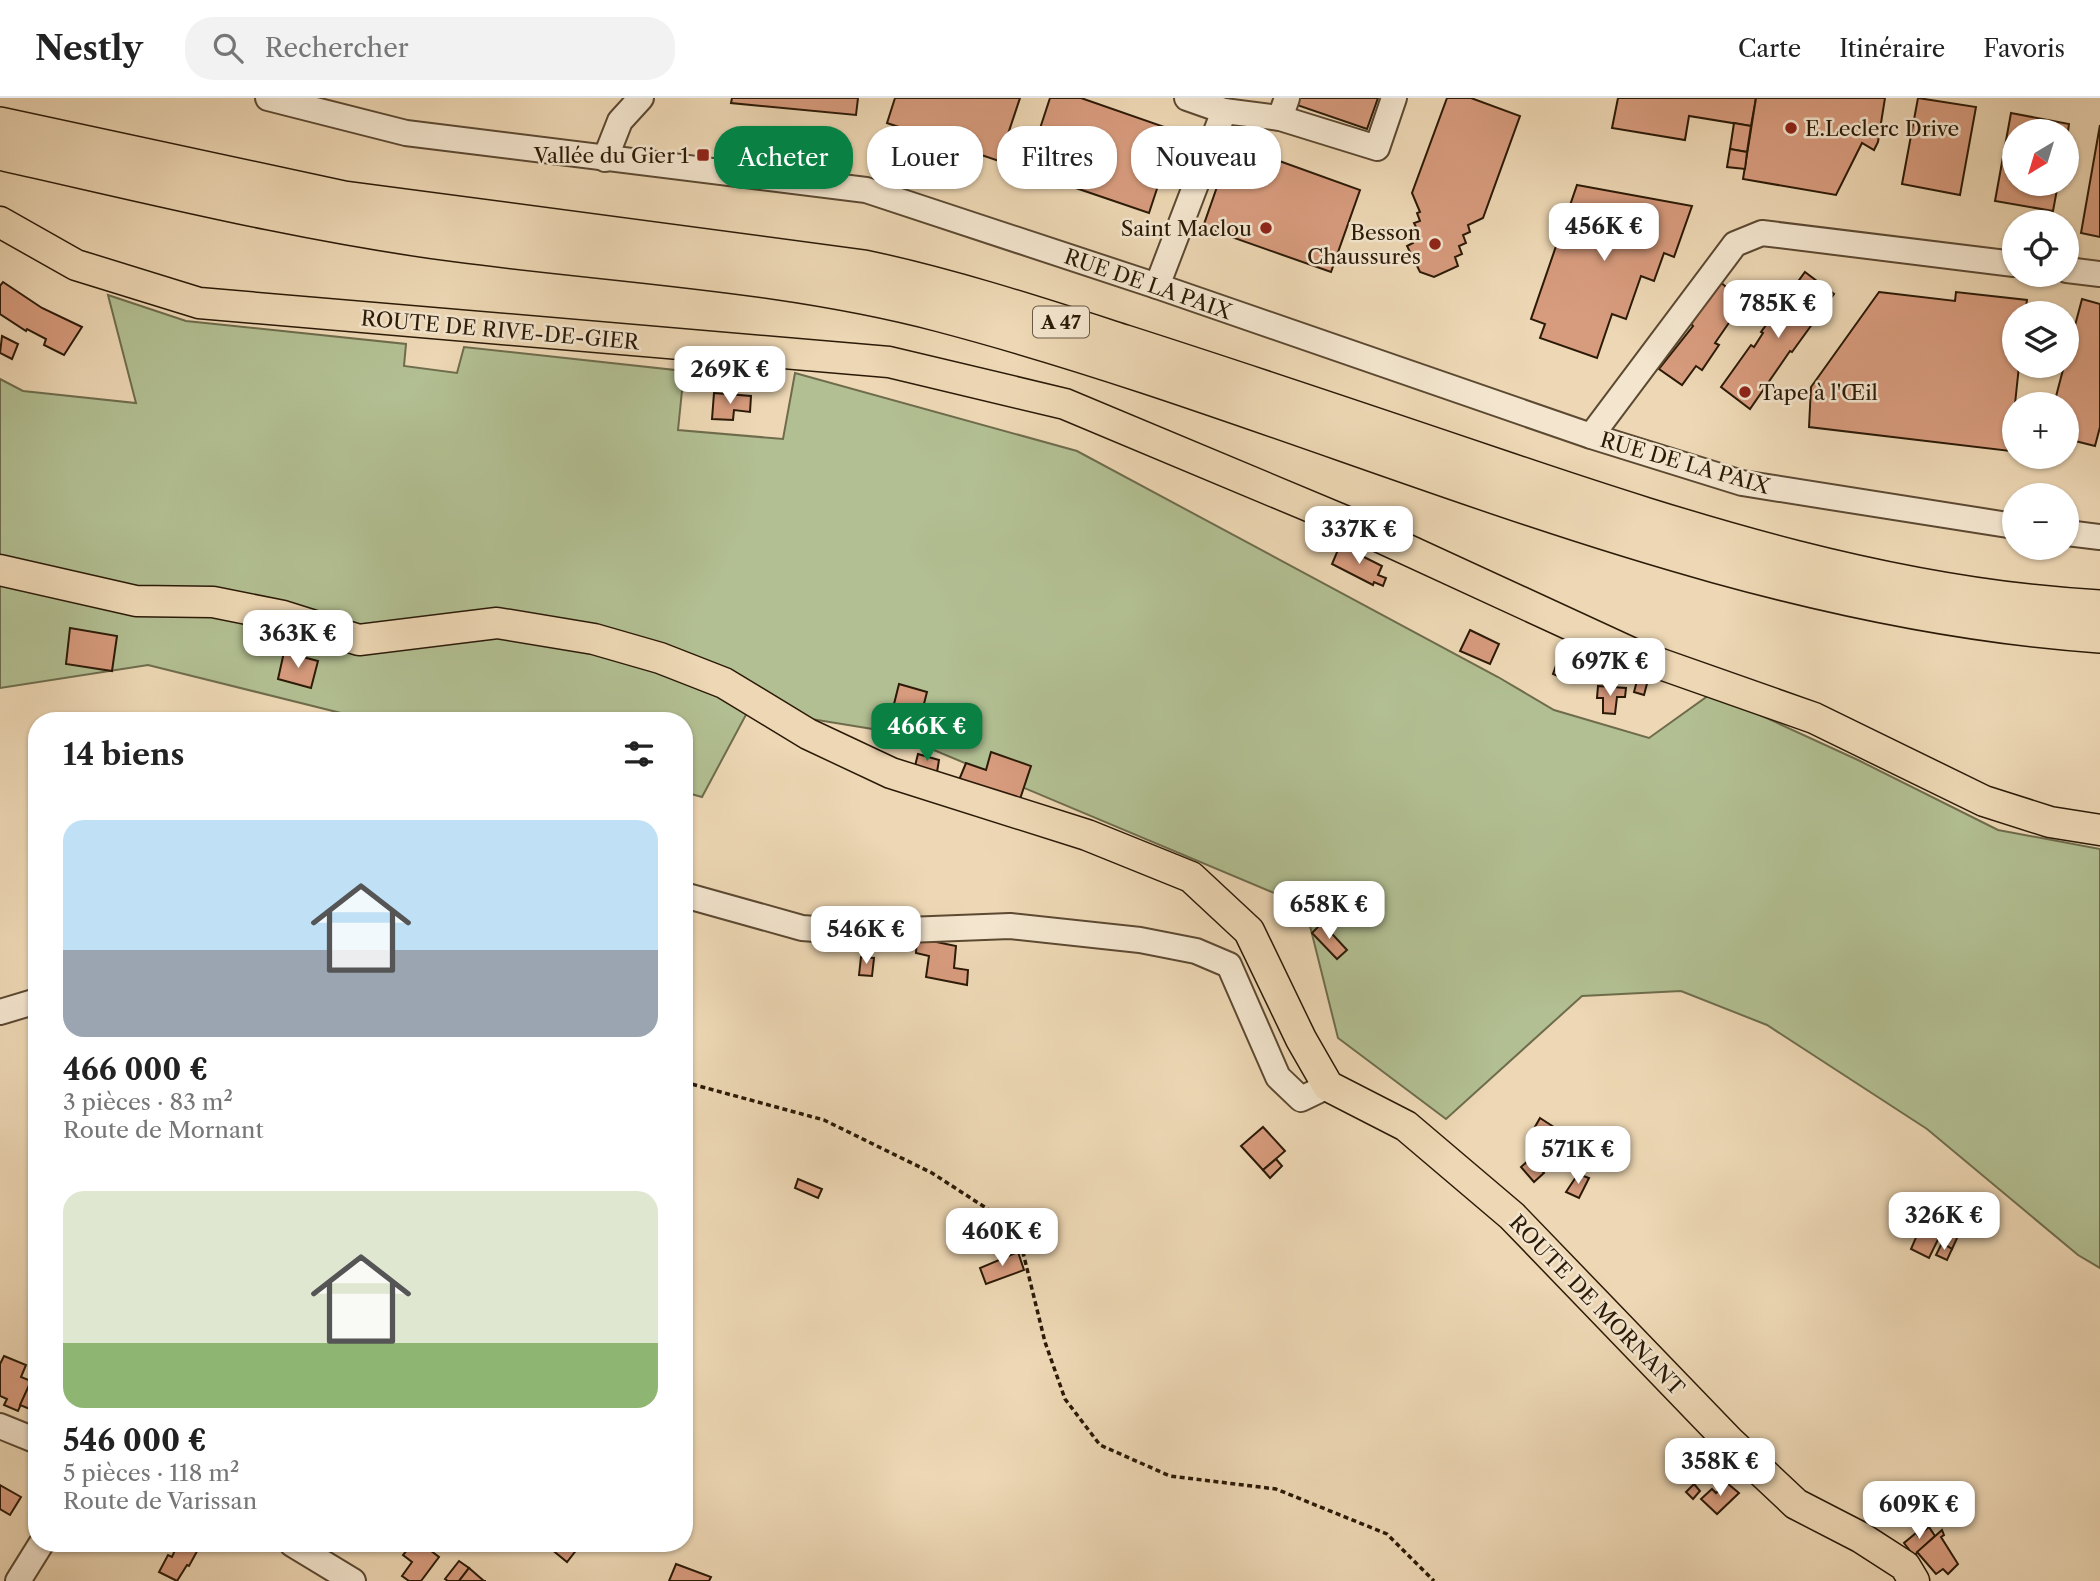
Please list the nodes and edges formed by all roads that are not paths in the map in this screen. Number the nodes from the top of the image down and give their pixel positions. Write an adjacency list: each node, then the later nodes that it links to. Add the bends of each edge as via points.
1 (268, 98): 9 (street, RUE DE LA PAIX, via 406,133)
2 (640, 98): 9 (street, via 620,121)
3 (1187, 98): 6 (street)
4 (1394, 98): 5 (street, via 1377,148)
5 (1283, 108): 6 (street)
6 (1224, 111): 14 (street)
7 (0, 125): 20 (highway, A 47, via 344,199 864,268 939,285 1646,517 1795,559 1950,591)
8 (0, 152): 21 (highway, A 47, via 333,224 895,303 1018,335 1514,503 1720,566 1949,616)
9 (605, 159): 14 (street, RUE DE LA PAIX, via 866,190)
10 (0, 222): 22 (main road, ROUTE DE RIVE-DE-GIER, via 76,265 199,303 889,362 1065,404 1347,522 1638,656 1814,718 1984,801 2050,822)
11 (2002, 263): 15 (street, via 1762,233 1735,244)
12 (2079, 271): 13 (street)
13 (2100, 274)
14 (1157, 286): 15 (street, RUE DE LA PAIX)
15 (1591, 436): 16 (street, RUE DE LA PAIX, via 1742,483)
16 (2002, 524)
17 (2079, 534): 18 (street)
18 (2100, 537)
19 (0, 570): 26 (main road, via 136,601 214,602 283,616 359,640 497,623 594,639 660,658 724,683 808,734 891,773 1087,835 1191,877 1248,931)
20 (2100, 608)
21 (2100, 635)
22 (2100, 831)
23 (693, 898): 26 (street, via 802,928 855,932 1010,926 1196,951 1229,965 1278,1077 1300,1099)
24 (28, 1003): 25 (street)
25 (3, 1008)
26 (1328, 1086): 33 (main road, ROUTE DE MORNANT, via 1406,1126 1512,1216 1796,1504 1860,1536 1905,1566)
27 (0, 1426): 28 (street)
28 (28, 1437)
29 (36, 1552): 31 (street)
30 (305, 1552): 32 (street)
31 (18, 1581)
32 (353, 1581)
33 (1914, 1581)

